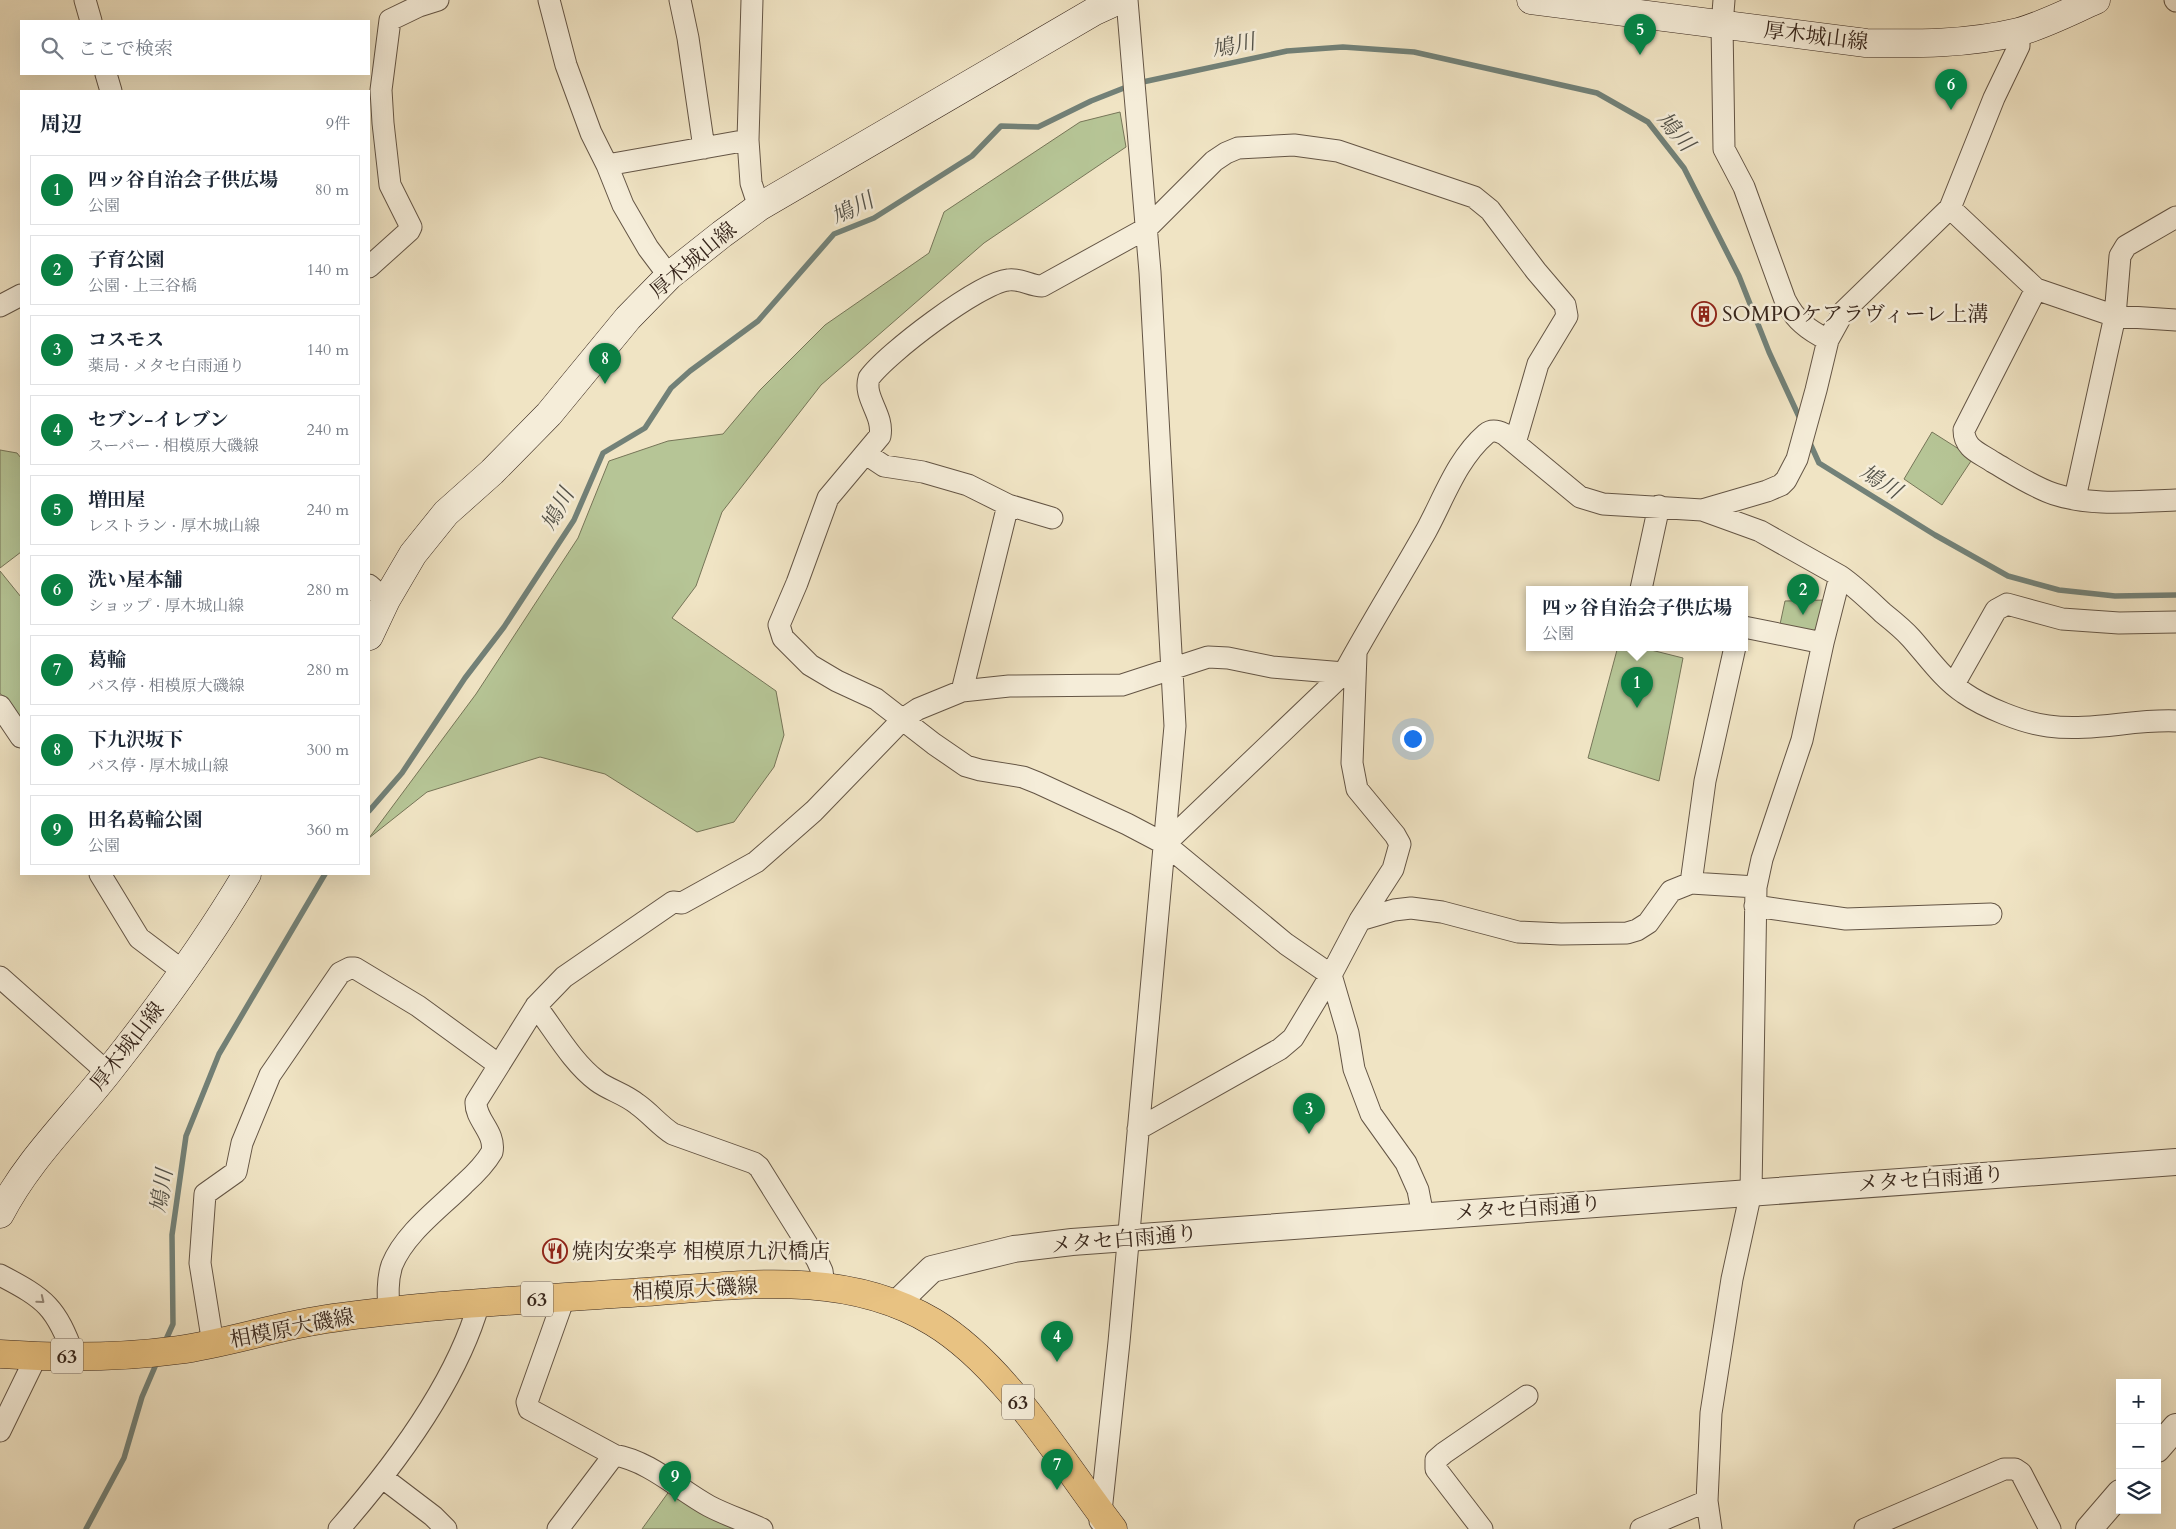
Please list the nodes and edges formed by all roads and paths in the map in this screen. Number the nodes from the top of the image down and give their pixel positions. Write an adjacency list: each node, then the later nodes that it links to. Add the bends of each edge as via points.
1 (85, 0): 11 (street)
2 (438, 0): 22 (street, via 390,20 387,29 381,90 390,184 411,227)
3 (549, 0): 17 (street, via 566,65 591,133)
4 (680, 0): 16 (street)
5 (752, 0): 15 (street)
6 (1119, 0): 18 (main road, 厚木城山線)
7 (1127, 0): 21 (street)
8 (1531, 0): 10 (main road, 厚木城山線)
9 (2096, 0): 12 (main road, 厚木城山線)
10 (1723, 12): 12 (main road, 厚木城山線, via 1866,43 1947,43); 29 (street, via 1724,149 1744,187 1791,312 1810,331)
11 (91, 20)
12 (2019, 32): 19 (street, via 2019,46 1994,98)
13 (106, 75): 14 (street)
14 (111, 90)
15 (748, 140): 16 (street); 18 (street, via 751,183)
16 (704, 148): 17 (street)
17 (607, 165): 23 (street, via 623,205 648,248)
18 (759, 207): 23 (main road, 厚木城山線)
19 (1950, 208): 24 (street); 29 (street, via 1844,311)
20 (2176, 217): 27 (street, via 2123,250)
21 (1147, 228): 30 (street, via 1214,161 1238,148 1294,145 1338,151 1474,197 1490,210 1568,312 1538,364); 31 (street, via 1049,284 1036,286 1020,280 1003,280 931,322 869,378 868,391 881,430); 47 (street)
22 (370, 266)
23 (670, 276): 40 (main road, 厚木城山線, via 628,318 549,414 446,513)
24 (2036, 289): 27 (street); 32 (street, via 1964,430 1964,437 1970,448 2011,473 2055,494)
25 (20, 296): 26 (street)
26 (0, 306)
27 (2116, 316): 28 (street); 32 (street)
28 (2176, 320)
29 (1828, 340): 36 (street, via 1797,459 1786,480 1776,488)
30 (1516, 443): 35 (street, via 1580,497 1603,504); 46 (street, via 1493,431 1474,447 1455,474 1427,530)
31 (866, 454): 34 (street, via 884,466 923,472 968,485); 52 (street, via 833,490 823,507 779,625 783,638 810,665 876,699)
32 (2075, 498): 33 (street, via 2102,502)
33 (2176, 500)
34 (1008, 505): 37 (street); 50 (street)
35 (1659, 506): 36 (street); 39 (street)
36 (1702, 510): 38 (street, via 1760,531)
37 (1052, 518)
38 (1840, 576): 44 (street); 49 (street, via 1910,637)
39 (1641, 586)
40 (377, 592): 43 (main road, 厚木城山線)
41 (2176, 622): 49 (street, via 2062,619 2013,605 2001,606)
42 (1748, 628): 44 (street)
43 (370, 630)
44 (1823, 643): 59 (street, via 1802,740 1762,859)
45 (1734, 651): 58 (street, via 1706,780)
46 (1356, 652): 48 (street); 61 (street, via 1354,780 1357,789 1400,844 1393,869)
47 (1173, 669): 48 (street, via 1208,657 1218,657 1272,667); 50 (street, via 1122,685 1019,686); 55 (street, via 1175,726)
48 (1344, 673): 55 (street)
49 (1954, 684): 53 (street, via 1964,693 2010,716 2043,726 2102,727)
50 (962, 691): 52 (street)
51 (0, 706): 54 (street)
52 (903, 718): 55 (street, via 966,766 1023,777); 65 (street, via 814,811 756,862 682,903 674,902 564,976)
53 (2176, 721)
54 (20, 736)
55 (1165, 844): 63 (street, via 1286,944); 68 (street)
56 (101, 875): 62 (street, via 139,938)
57 (246, 875): 62 (main road, 厚木城山線)
58 (1691, 883): 59 (street); 61 (street, via 1672,891 1648,923 1627,933 1518,932 1442,912 1411,908)
59 (1755, 896): 60 (street, via 1846,919); 70 (street)
60 (1991, 914)
61 (1360, 920): 63 (street)
62 (184, 972): 67 (main road, 厚木城山線)
63 (1331, 975): 68 (street, via 1293,1038 1280,1049); 72 (street, via 1348,1033 1354,1070 1371,1114 1406,1163 1418,1190)
64 (1, 981): 67 (street)
65 (536, 1006): 66 (street); 75 (street, via 580,1066 598,1082 626,1095 672,1134 759,1167 817,1260)
66 (499, 1065): 79 (street, via 476,1105 491,1137 492,1152 473,1176 400,1250 390,1276); 80 (street, via 418,1006 363,973 350,968 340,973 270,1075 242,1143 236,1172 205,1194 200,1263)
67 (108, 1072): 71 (main road, 厚木城山線, via 25,1173)
68 (1138, 1129): 73 (street)
69 (2176, 1162): 70 (street, メタセ白雨通り)
70 (1751, 1192): 72 (street, メタセ白雨通り); 91 (street, via 1732,1279 1711,1413)
71 (0, 1214)
72 (1423, 1216): 73 (street, メタセ白雨通り)
73 (1127, 1237): 78 (street, メタセ白雨通り, via 1014,1249 932,1269); 92 (street)
74 (0, 1275): 83 (street, one-way to 83, via 52,1309 63,1325)
75 (824, 1286): 76 (main road, 相模原大磯線 / 63, via 709,1287); 78 (main road, 相模原大磯線 / 63, via 860,1292)
76 (564, 1298): 77 (main road, 相模原大磯線 / 63); 88 (street, via 528,1406)
77 (479, 1303): 79 (main road, 相模原大磯線 / 63); 89 (street, via 467,1339 454,1364)
78 (896, 1304): 92 (main road, 相模原大磯線 / 63, via 933,1322 980,1360 1024,1409)
79 (389, 1311): 80 (main road, 相模原大磯線 / 63, via 309,1322)
80 (213, 1344): 83 (main road, 相模原大磯線 / 63, via 134,1354)
81 (0, 1354): 82 (main road, 63)
82 (36, 1356): 83 (main road, 63); 86 (street)
83 (74, 1356)
84 (1527, 1396): 97 (street, via 1436,1460 1436,1470)
85 (2176, 1427): 87 (street)
86 (0, 1431)
87 (2161, 1444)
88 (614, 1455): 95 (street); 96 (street, via 629,1458 709,1506)
89 (383, 1478): 93 (street); 94 (street)
90 (2116, 1498): 102 (street)
91 (1707, 1501): 98 (street); 99 (street)
92 (1104, 1524)
93 (339, 1529)
94 (446, 1529)
95 (558, 1529)
96 (762, 1529)
97 (1482, 1529)
98 (1640, 1529)
99 (1711, 1529)
100 (1865, 1529): 101 (street, via 2010,1468 2021,1473)
101 (2050, 1529)
102 (2089, 1529)

